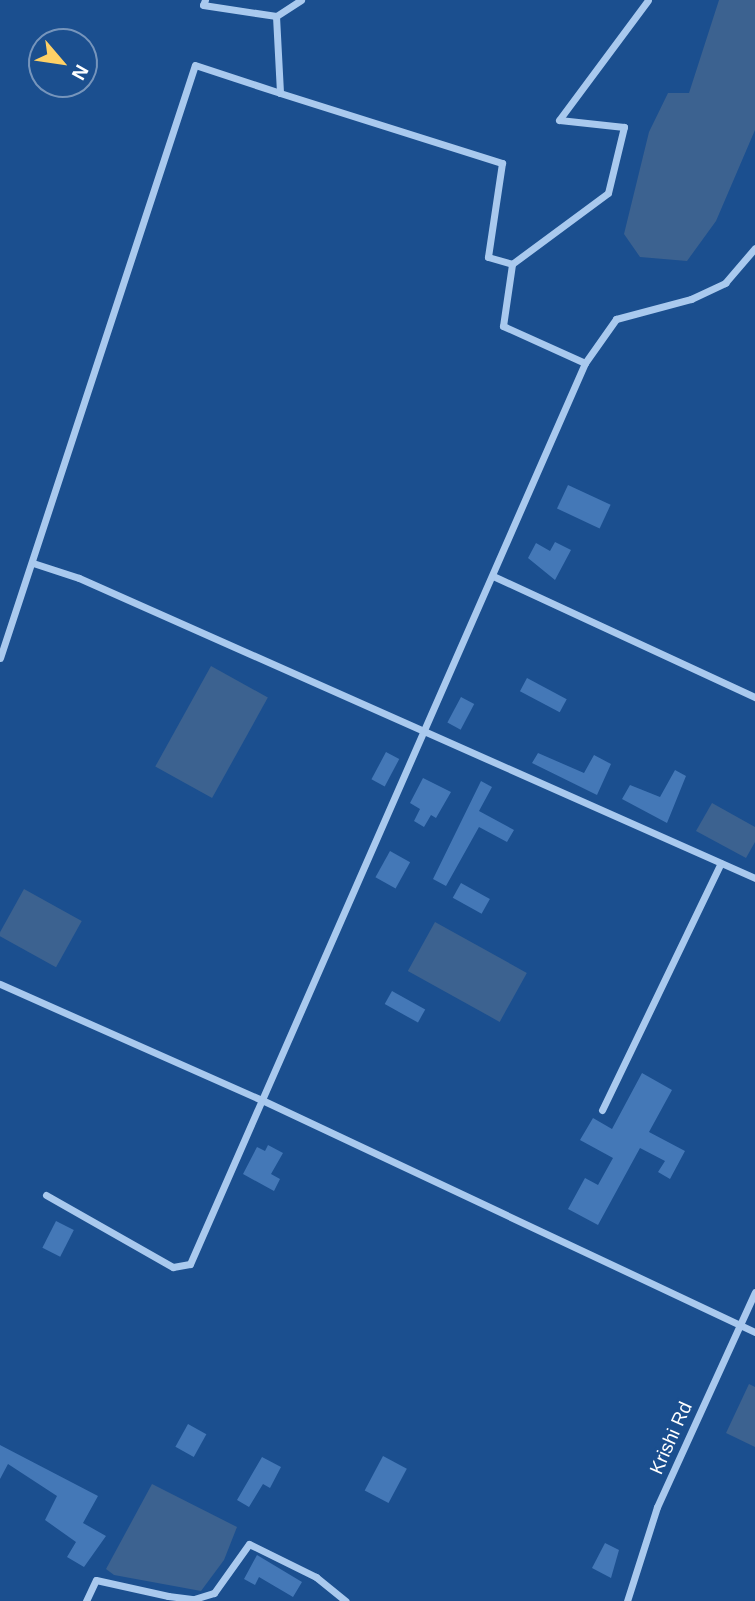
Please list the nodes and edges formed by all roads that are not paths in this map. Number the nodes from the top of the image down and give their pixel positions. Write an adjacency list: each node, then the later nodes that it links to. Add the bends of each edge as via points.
1 (205, 0): 4 (street, via 203,5)
2 (301, 0): 4 (street)
3 (648, 0): 7 (street, via 559,120 624,127 608,193)
4 (276, 16): 5 (street)
5 (280, 93): 7 (street, via 502,163 488,257); 9 (street, via 195,65)
6 (755, 248): 8 (street, via 725,283 691,299 616,319)
7 (512, 264): 8 (street, via 503,326)
8 (585, 363): 10 (street)
9 (33, 563): 11 (street); 13 (street, via 79,578)
10 (493, 576): 12 (street); 13 (street)
11 (0, 658)
12 (755, 697)
13 (424, 735): 14 (street); 17 (street)
14 (721, 863): 15 (street); 18 (street)
15 (755, 878)
16 (0, 984): 17 (street)
17 (262, 1100): 19 (street, via 193,1257 183,1268 173,1267); 21 (street)
18 (602, 1110)
19 (46, 1195)
20 (755, 1292): 21 (street, Krishi Rd)
21 (739, 1324): 22 (street); 25 (street, Krishi Rd, via 657,1507)
22 (755, 1332)
23 (86, 1601): 24 (street, via 96,1580 181,1598 214,1593 249,1544 316,1577)
24 (346, 1601)
25 (627, 1601)

